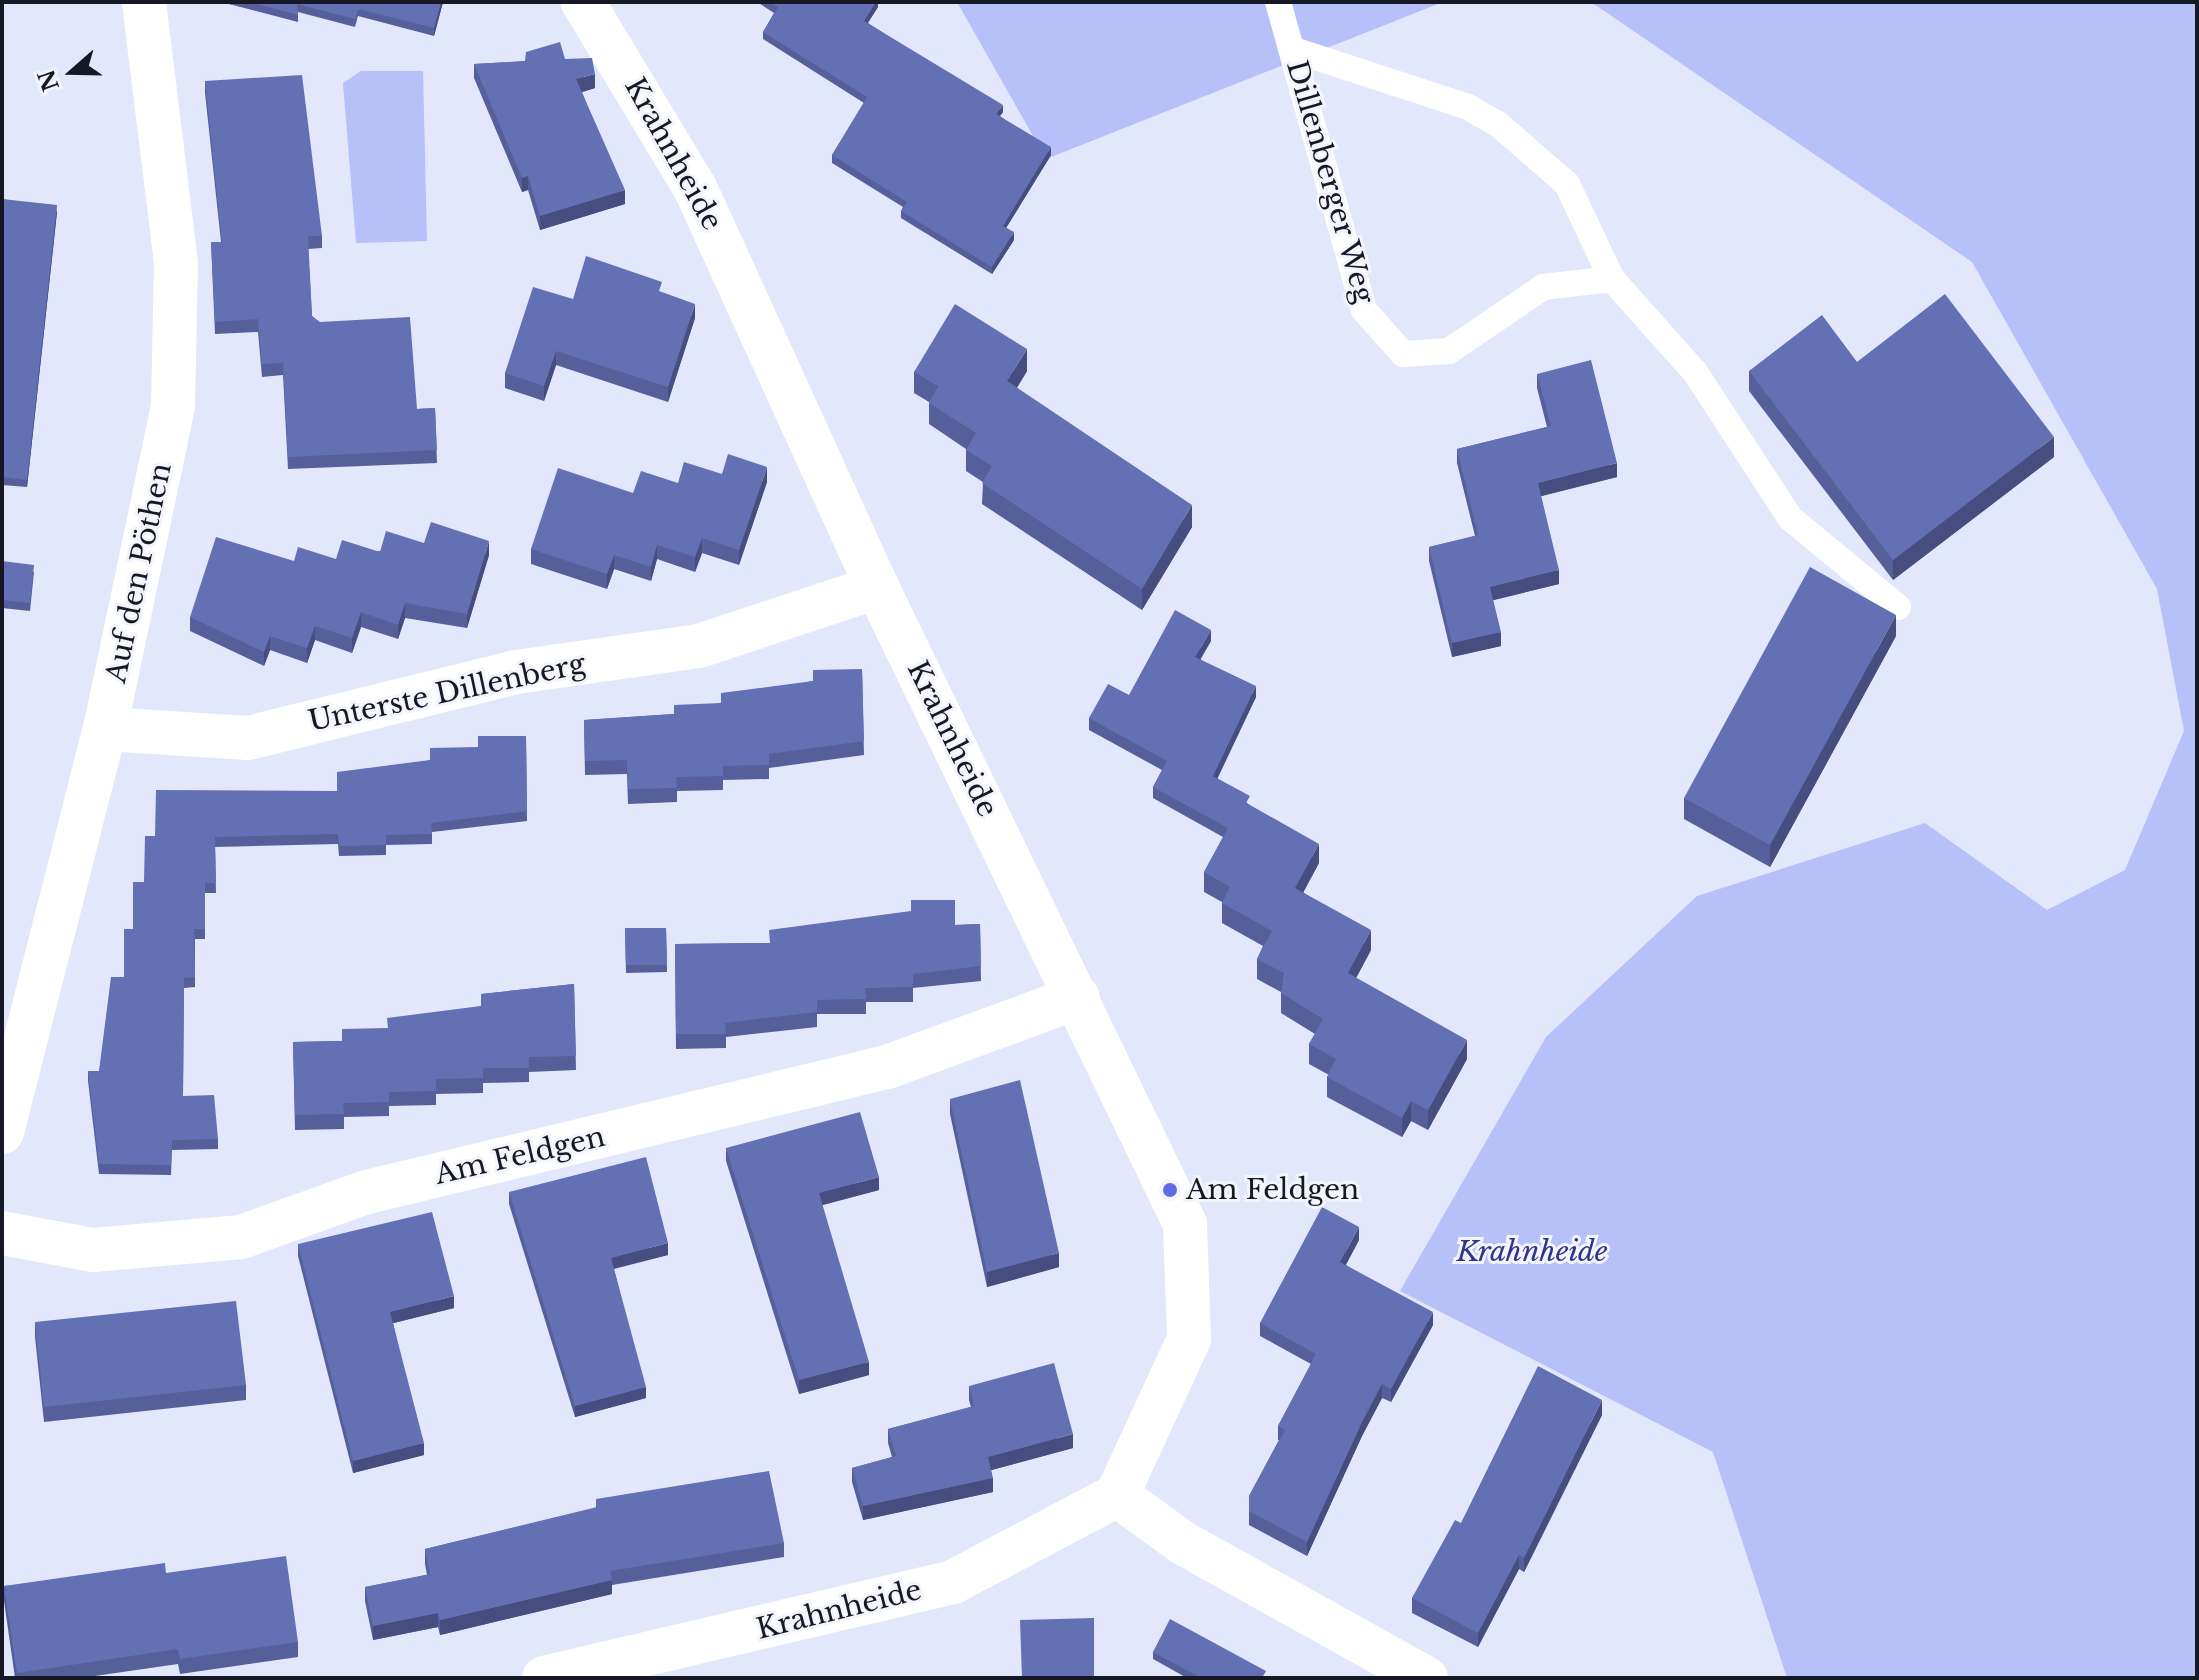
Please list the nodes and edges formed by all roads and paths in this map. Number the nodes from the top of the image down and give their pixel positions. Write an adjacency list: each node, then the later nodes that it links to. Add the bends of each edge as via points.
1 (144, 2): 8 (street, Auf den Pöthen, via 176,263 173,406)
2 (583, 2): 6 (street, Krahnheide, via 695,188)
3 (1278, 2): 4 (lane, Dillenberger Weg)
4 (1291, 49): 5 (lane, via 1468,107 1498,124 1567,184); 5 (lane, Dillenberger Weg, via 1364,310 1403,354 1449,351 1543,287)
5 (1612, 279): 7 (lane, via 1695,372 1790,518)
6 (877, 587): 8 (street, Unterste Dillenberg, via 699,646 516,672 248,738); 9 (street, Krahnheide)
7 (1898, 607)
8 (105, 729): 10 (street, Auf den Pöthen)
9 (1078, 997): 11 (street, Am Feldgen, via 887,1067 367,1192 241,1237 93,1250); 12 (street, Krahnheide, via 1185,1224 1189,1339)
10 (2, 1132)
11 (2, 1233)
12 (1117, 1495): 13 (street, Krahnheide, via 953,1582); 14 (street, via 1183,1543)
13 (544, 1678)
14 (1426, 1678)

